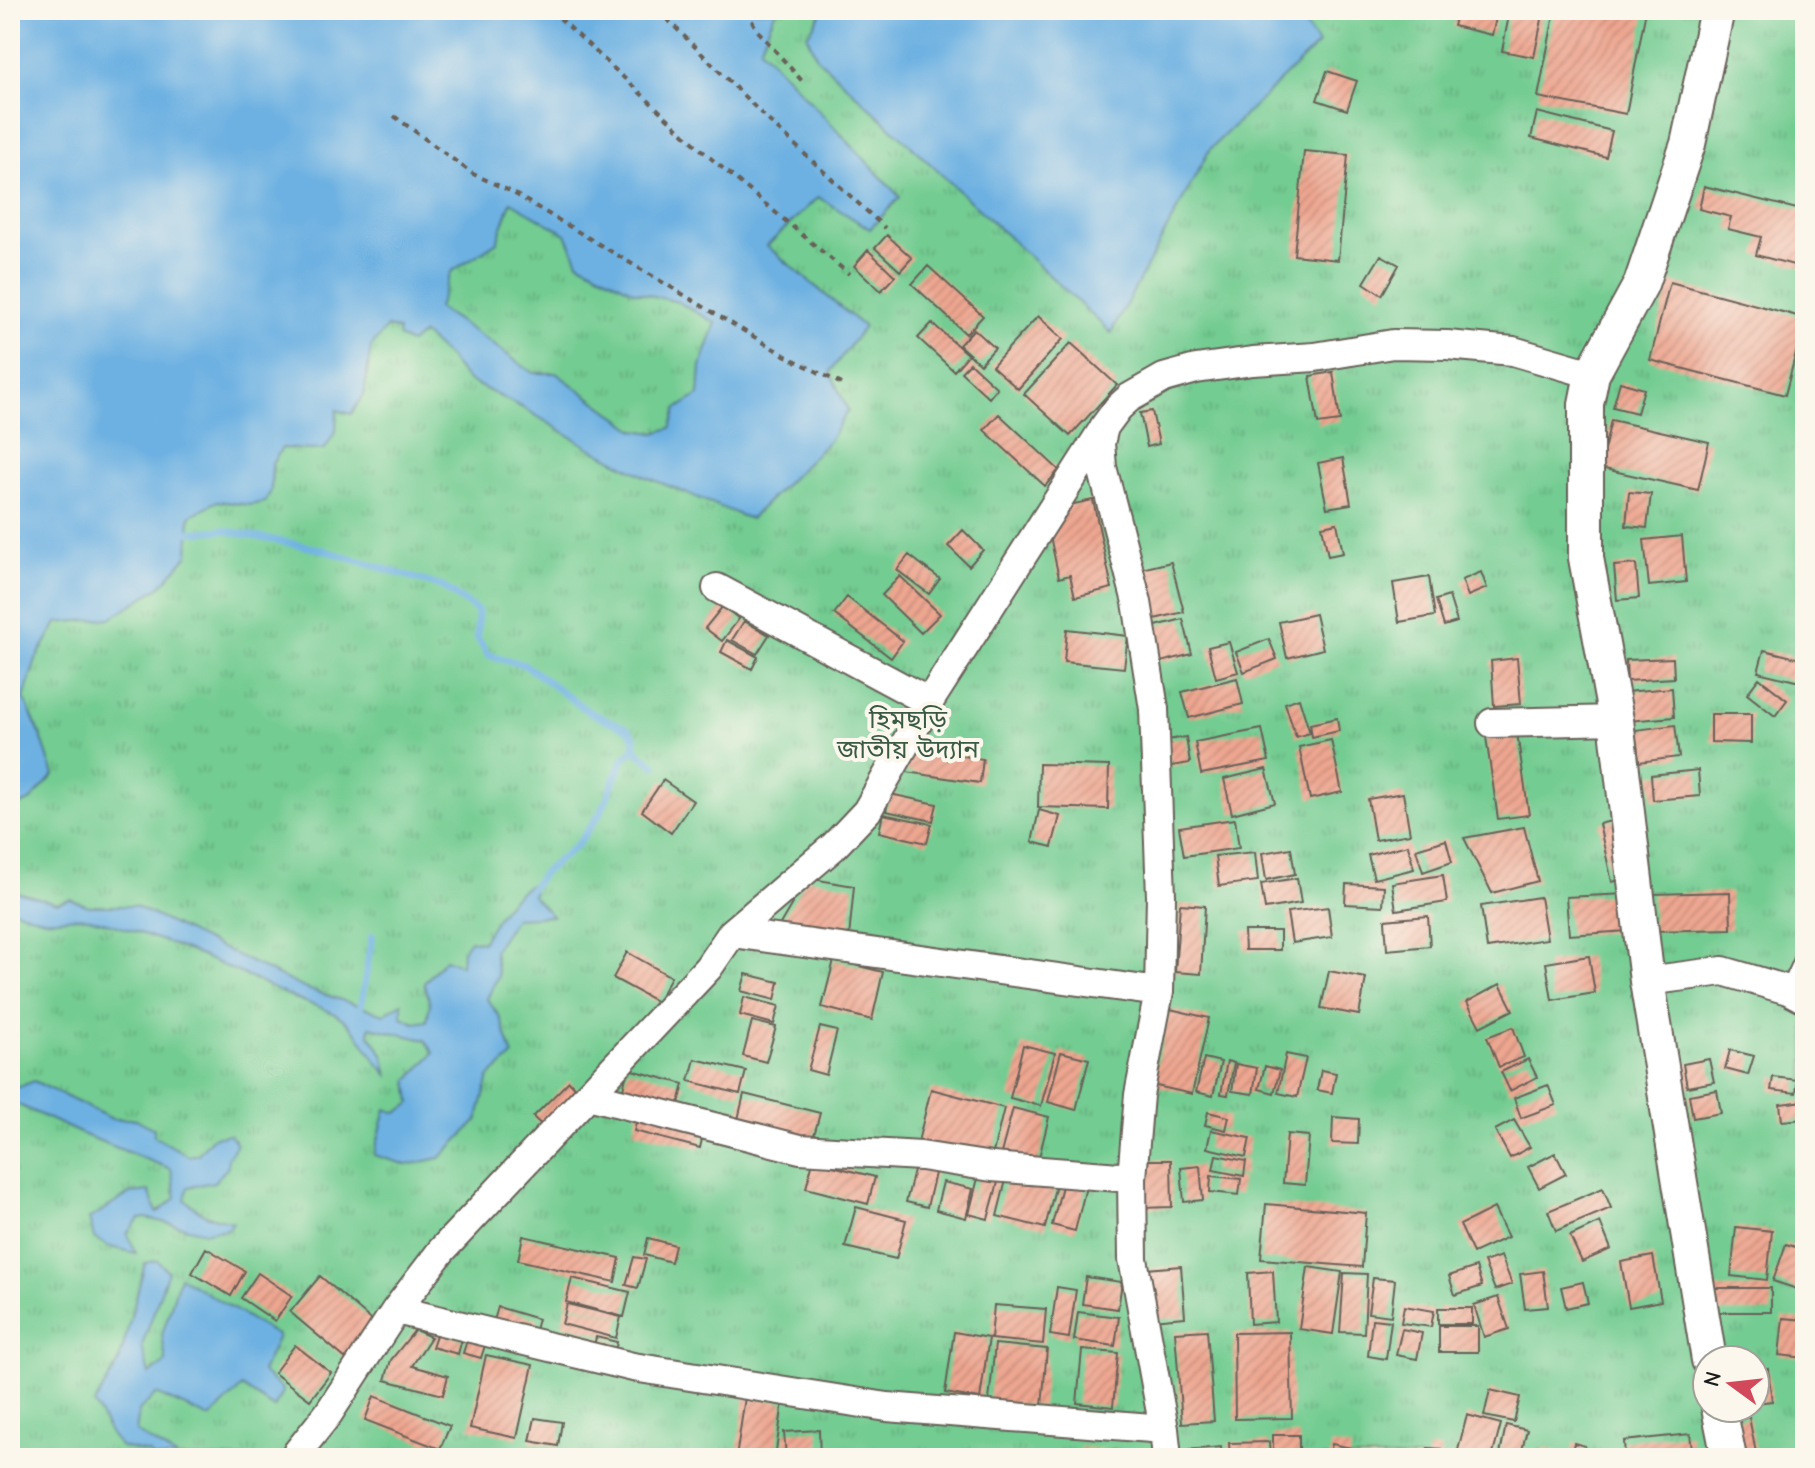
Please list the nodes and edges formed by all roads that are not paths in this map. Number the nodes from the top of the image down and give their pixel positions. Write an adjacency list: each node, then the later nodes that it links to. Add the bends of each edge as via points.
1 (1717, 10): 2 (street, via 1688,144 1641,284)
2 (1592, 374): 3 (street, via 1513,351 1393,344 1164,378 1129,398); 6 (street, via 1586,404 1586,558)
3 (1104, 427): 5 (street); 11 (street, via 1102,467 1137,602 1154,709)
4 (717, 588): 5 (street)
5 (929, 702): 8 (street, via 867,811)
6 (1616, 720): 7 (street); 10 (street)
7 (1492, 723)
8 (732, 933): 11 (street); 13 (street, via 708,968)
9 (1805, 953): 12 (lane)
10 (1647, 981): 12 (street, via 1723,971); 16 (street)
11 (1159, 992): 14 (street, via 1139,1095)
12 (1796, 995)
13 (588, 1095): 14 (street, via 800,1149); 15 (street, via 442,1250)
14 (1132, 1178): 18 (street, via 1133,1259)
15 (396, 1310): 18 (street, via 633,1367 887,1407); 19 (street)
16 (1706, 1344)
17 (1722, 1424): 21 (street)
18 (1164, 1429): 20 (street)
19 (293, 1458)
20 (1167, 1458)
21 (1729, 1458)

